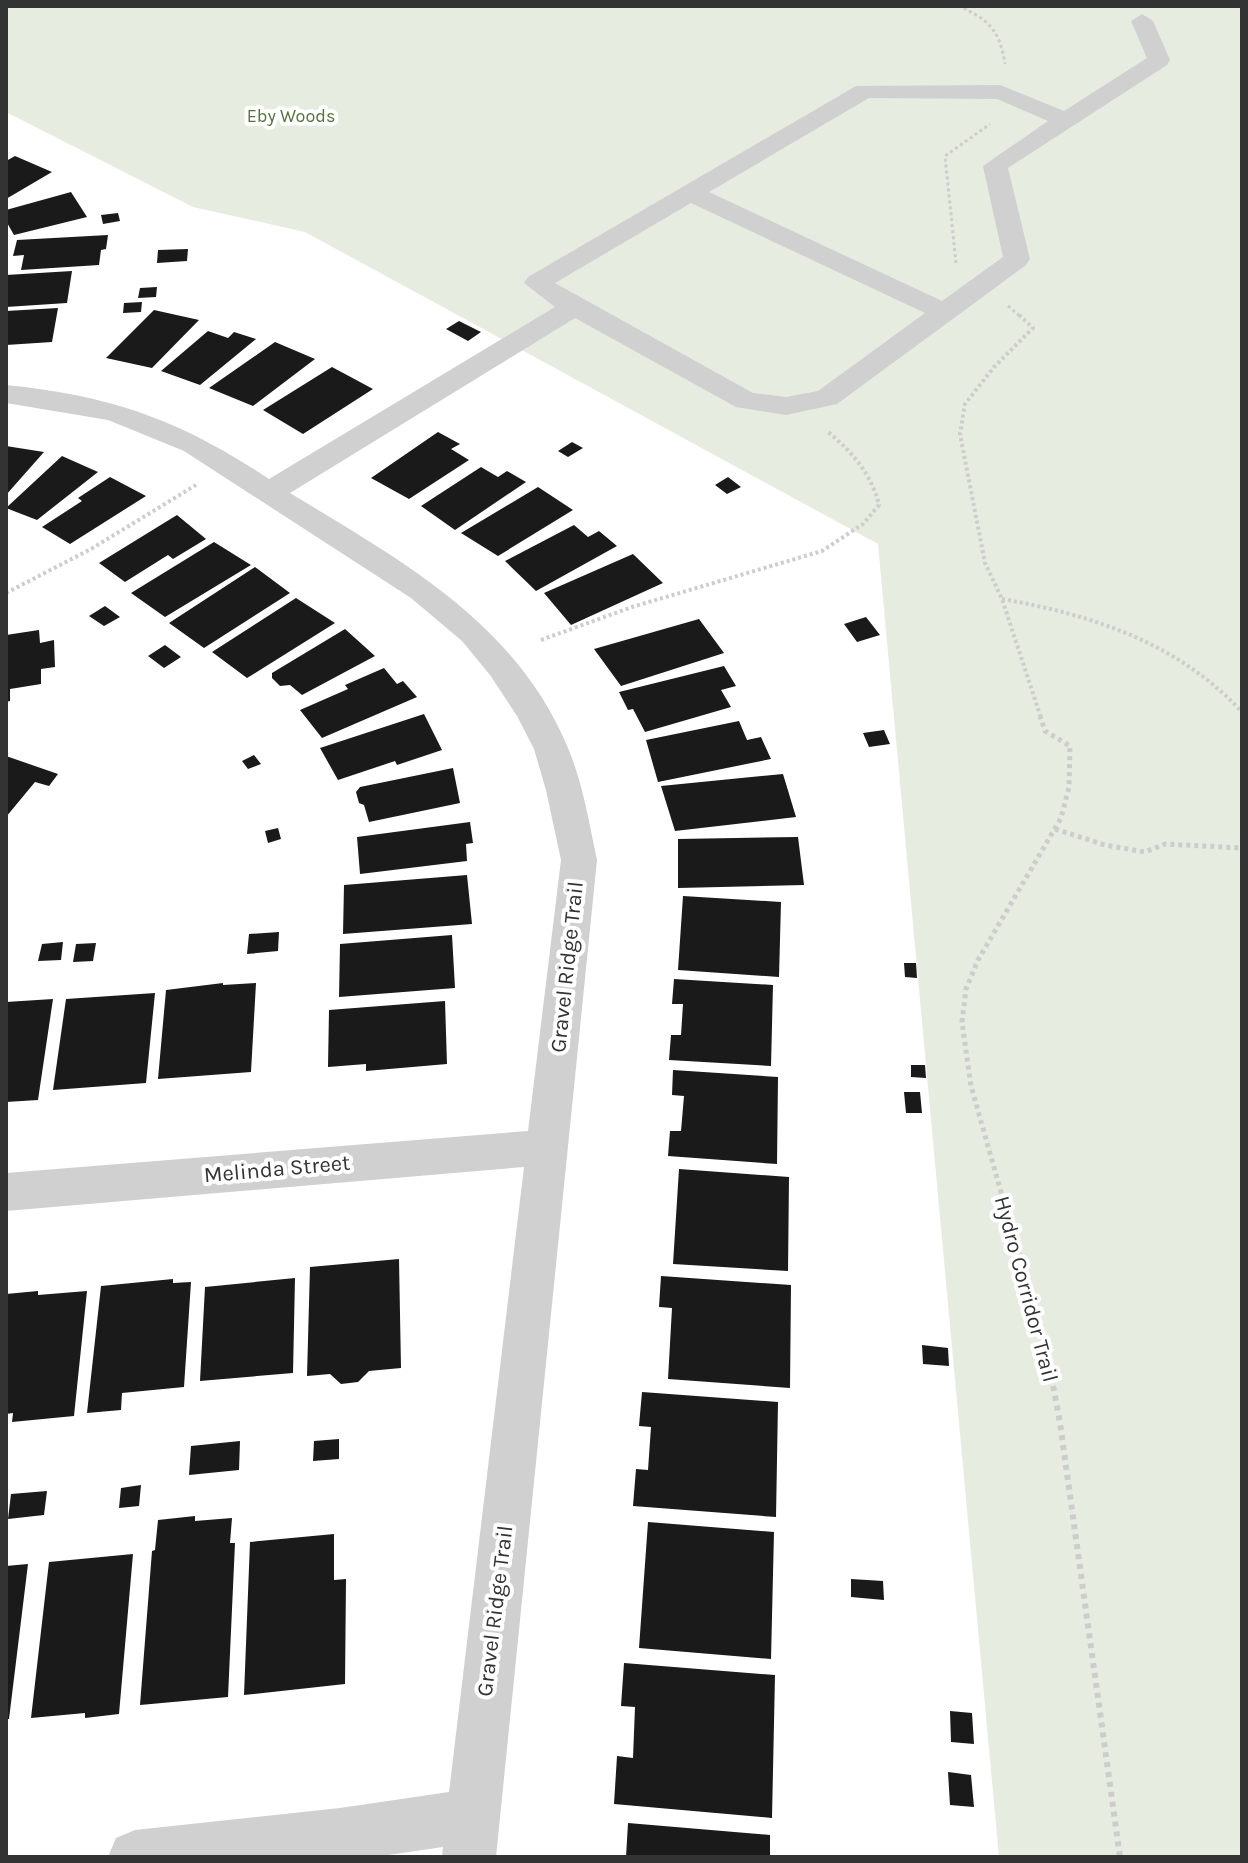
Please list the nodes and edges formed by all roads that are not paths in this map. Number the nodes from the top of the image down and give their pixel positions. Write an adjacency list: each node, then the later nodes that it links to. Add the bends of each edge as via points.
1 (1142, 21): 2 (street, via 1159,60)
2 (1066, 120): 3 (street, via 1000,92 864,91); 5 (street, via 995,166 1017,259)
3 (690, 193): 4 (street, via 537,283); 5 (street)
4 (574, 307): 5 (street, via 746,401 786,406 827,398); 7 (street)
5 (944, 312)
6 (6, 394): 7 (street, Gravel Ridge Trail, via 107,411 182,438)
7 (268, 493): 8 (street, Gravel Ridge Trail, via 404,578 448,612 492,653 551,747 579,860)
8 (549, 1147): 9 (street, Melinda Street); 10 (street, Gravel Ridge Trail)
9 (6, 1192)
10 (470, 1837): 11 (street, via 340,1835)
11 (135, 1857)

